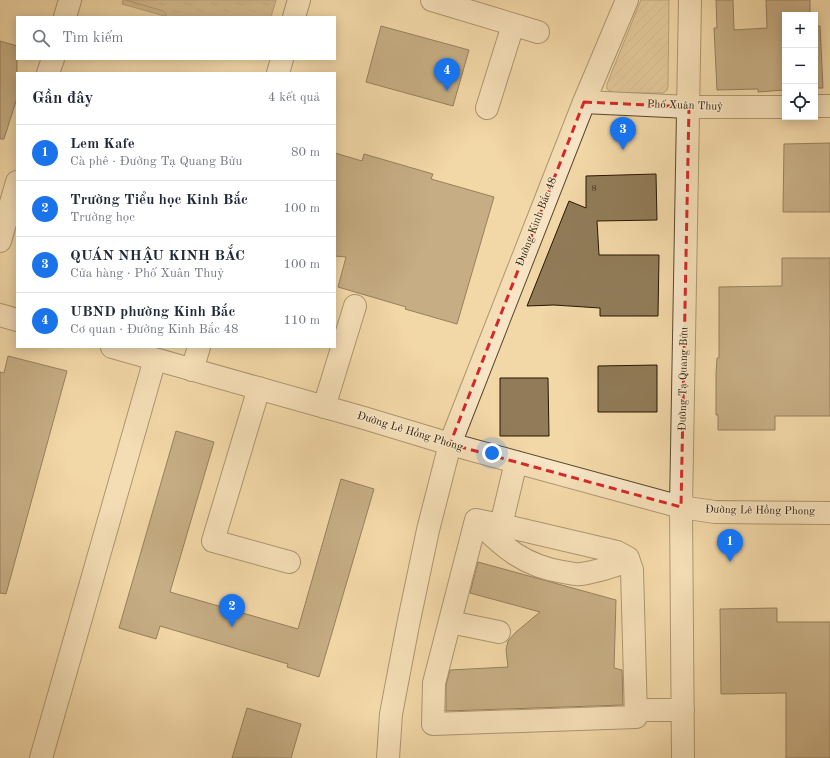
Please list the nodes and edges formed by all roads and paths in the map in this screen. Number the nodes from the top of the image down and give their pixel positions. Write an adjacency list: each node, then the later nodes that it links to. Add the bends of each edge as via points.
1 (70, 0): 7 (street)
2 (299, 0): 8 (street)
3 (432, 0): 6 (street)
4 (627, 0): 15 (street, Đường Kinh Bắc 48)
5 (690, 0): 20 (street, Đường Tạ Quang Bửu)
6 (482, 7): 9 (street)
7 (65, 16)
8 (294, 16)
9 (513, 25): 10 (street); 19 (street)
10 (538, 32)
11 (52, 60): 13 (street)
12 (282, 60): 14 (street)
13 (48, 72)
14 (278, 72)
15 (584, 102): 20 (street, Phố Xuân Thuỷ); 32 (street, Đường Kinh Bắc 48)
16 (818, 106): 17 (street)
17 (830, 106)
18 (782, 107): 20 (street, Phố Xuân Thuỷ)
19 (487, 108)
20 (688, 108): 34 (street, Đường Tạ Quang Bửu)
21 (16, 185): 22 (street)
22 (0, 241)
23 (355, 306): 31 (street)
24 (0, 315): 25 (street)
25 (16, 320)
26 (116, 348): 28 (street, Đường Lê Hồng Phong)
27 (198, 348): 29 (street)
28 (155, 359): 29 (street, Đường Lê Hồng Phong); 44 (street)
29 (192, 370): 30 (street, Đường Lê Hồng Phong)
30 (259, 388): 31 (street, Đường Lê Hồng Phong); 39 (street, via 213,542)
31 (324, 407): 32 (street, Đường Lê Hồng Phong)
32 (450, 444): 33 (street, Đường Lê Hồng Phong); 45 (street, Đường Kinh Bắc 48, via 408,625 391,714)
33 (516, 462): 34 (street, Đường Lê Hồng Phong); 37 (street)
34 (681, 507): 35 (street, Đường Lê Hồng Phong, via 715,512); 43 (street, Đường Tạ Quang Bửu)
35 (830, 513)
36 (476, 520): 37 (street); 38 (street, via 509,550 541,567 579,574); 40 (street)
37 (501, 525): 38 (street, via 617,552)
38 (629, 561): 42 (street, via 632,570)
39 (289, 562)
40 (450, 622): 41 (street); 42 (street, via 434,683 433,724 636,717)
41 (499, 632)
42 (636, 710): 43 (street)
43 (682, 710): 46 (street, Đường Tạ Quang Bửu)
44 (41, 758)
45 (388, 758)
46 (683, 758)

